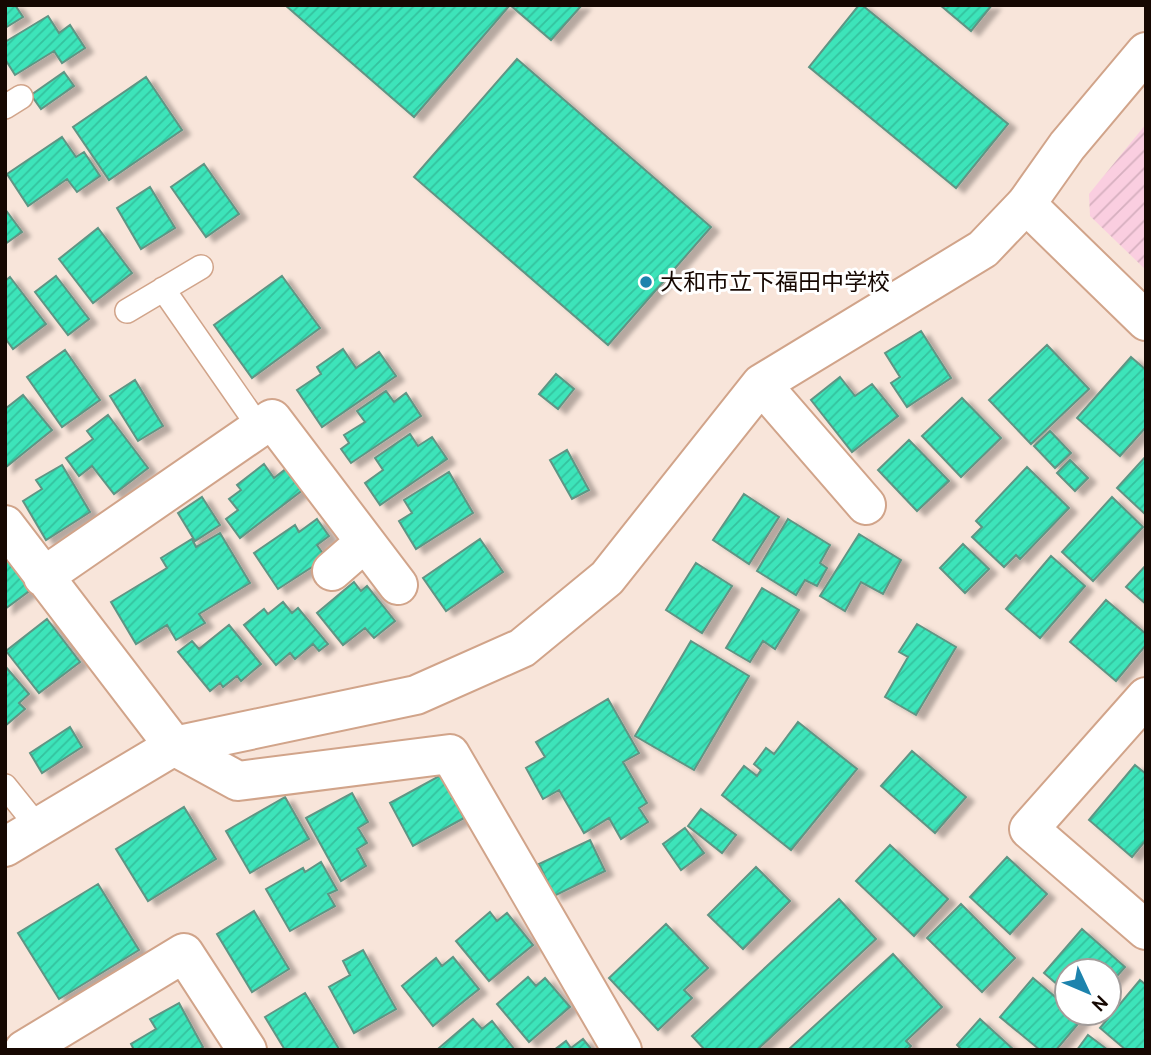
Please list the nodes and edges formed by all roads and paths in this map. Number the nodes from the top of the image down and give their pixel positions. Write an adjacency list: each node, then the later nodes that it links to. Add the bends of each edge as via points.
1 (1146, 52): 2 (street, via 1067,146)
2 (1026, 204): 6 (street); 7 (street, via 984,249)
3 (201, 267): 4 (lane)
4 (163, 289): 5 (lane); 8 (lane)
5 (127, 311)
6 (1146, 321)
7 (761, 384): 9 (street); 16 (street, via 607,578 522,648 416,695)
8 (259, 427): 11 (street, via 272,419); 13 (street)
9 (866, 505)
10 (5, 525): 13 (street)
11 (364, 543): 12 (street); 14 (street)
12 (332, 571)
13 (43, 577): 16 (street)
14 (398, 586)
15 (1146, 697): 20 (street, via 1029,829)
16 (174, 746): 18 (street); 25 (street, via 238,781 450,754)
17 (5, 786): 18 (lane)
18 (38, 827): 19 (street)
19 (5, 847)
20 (1146, 930)
21 (5, 1042): 22 (street)
22 (10, 1050)
23 (24, 1050): 24 (street, via 184,953)
24 (247, 1050)
25 (622, 1050)

